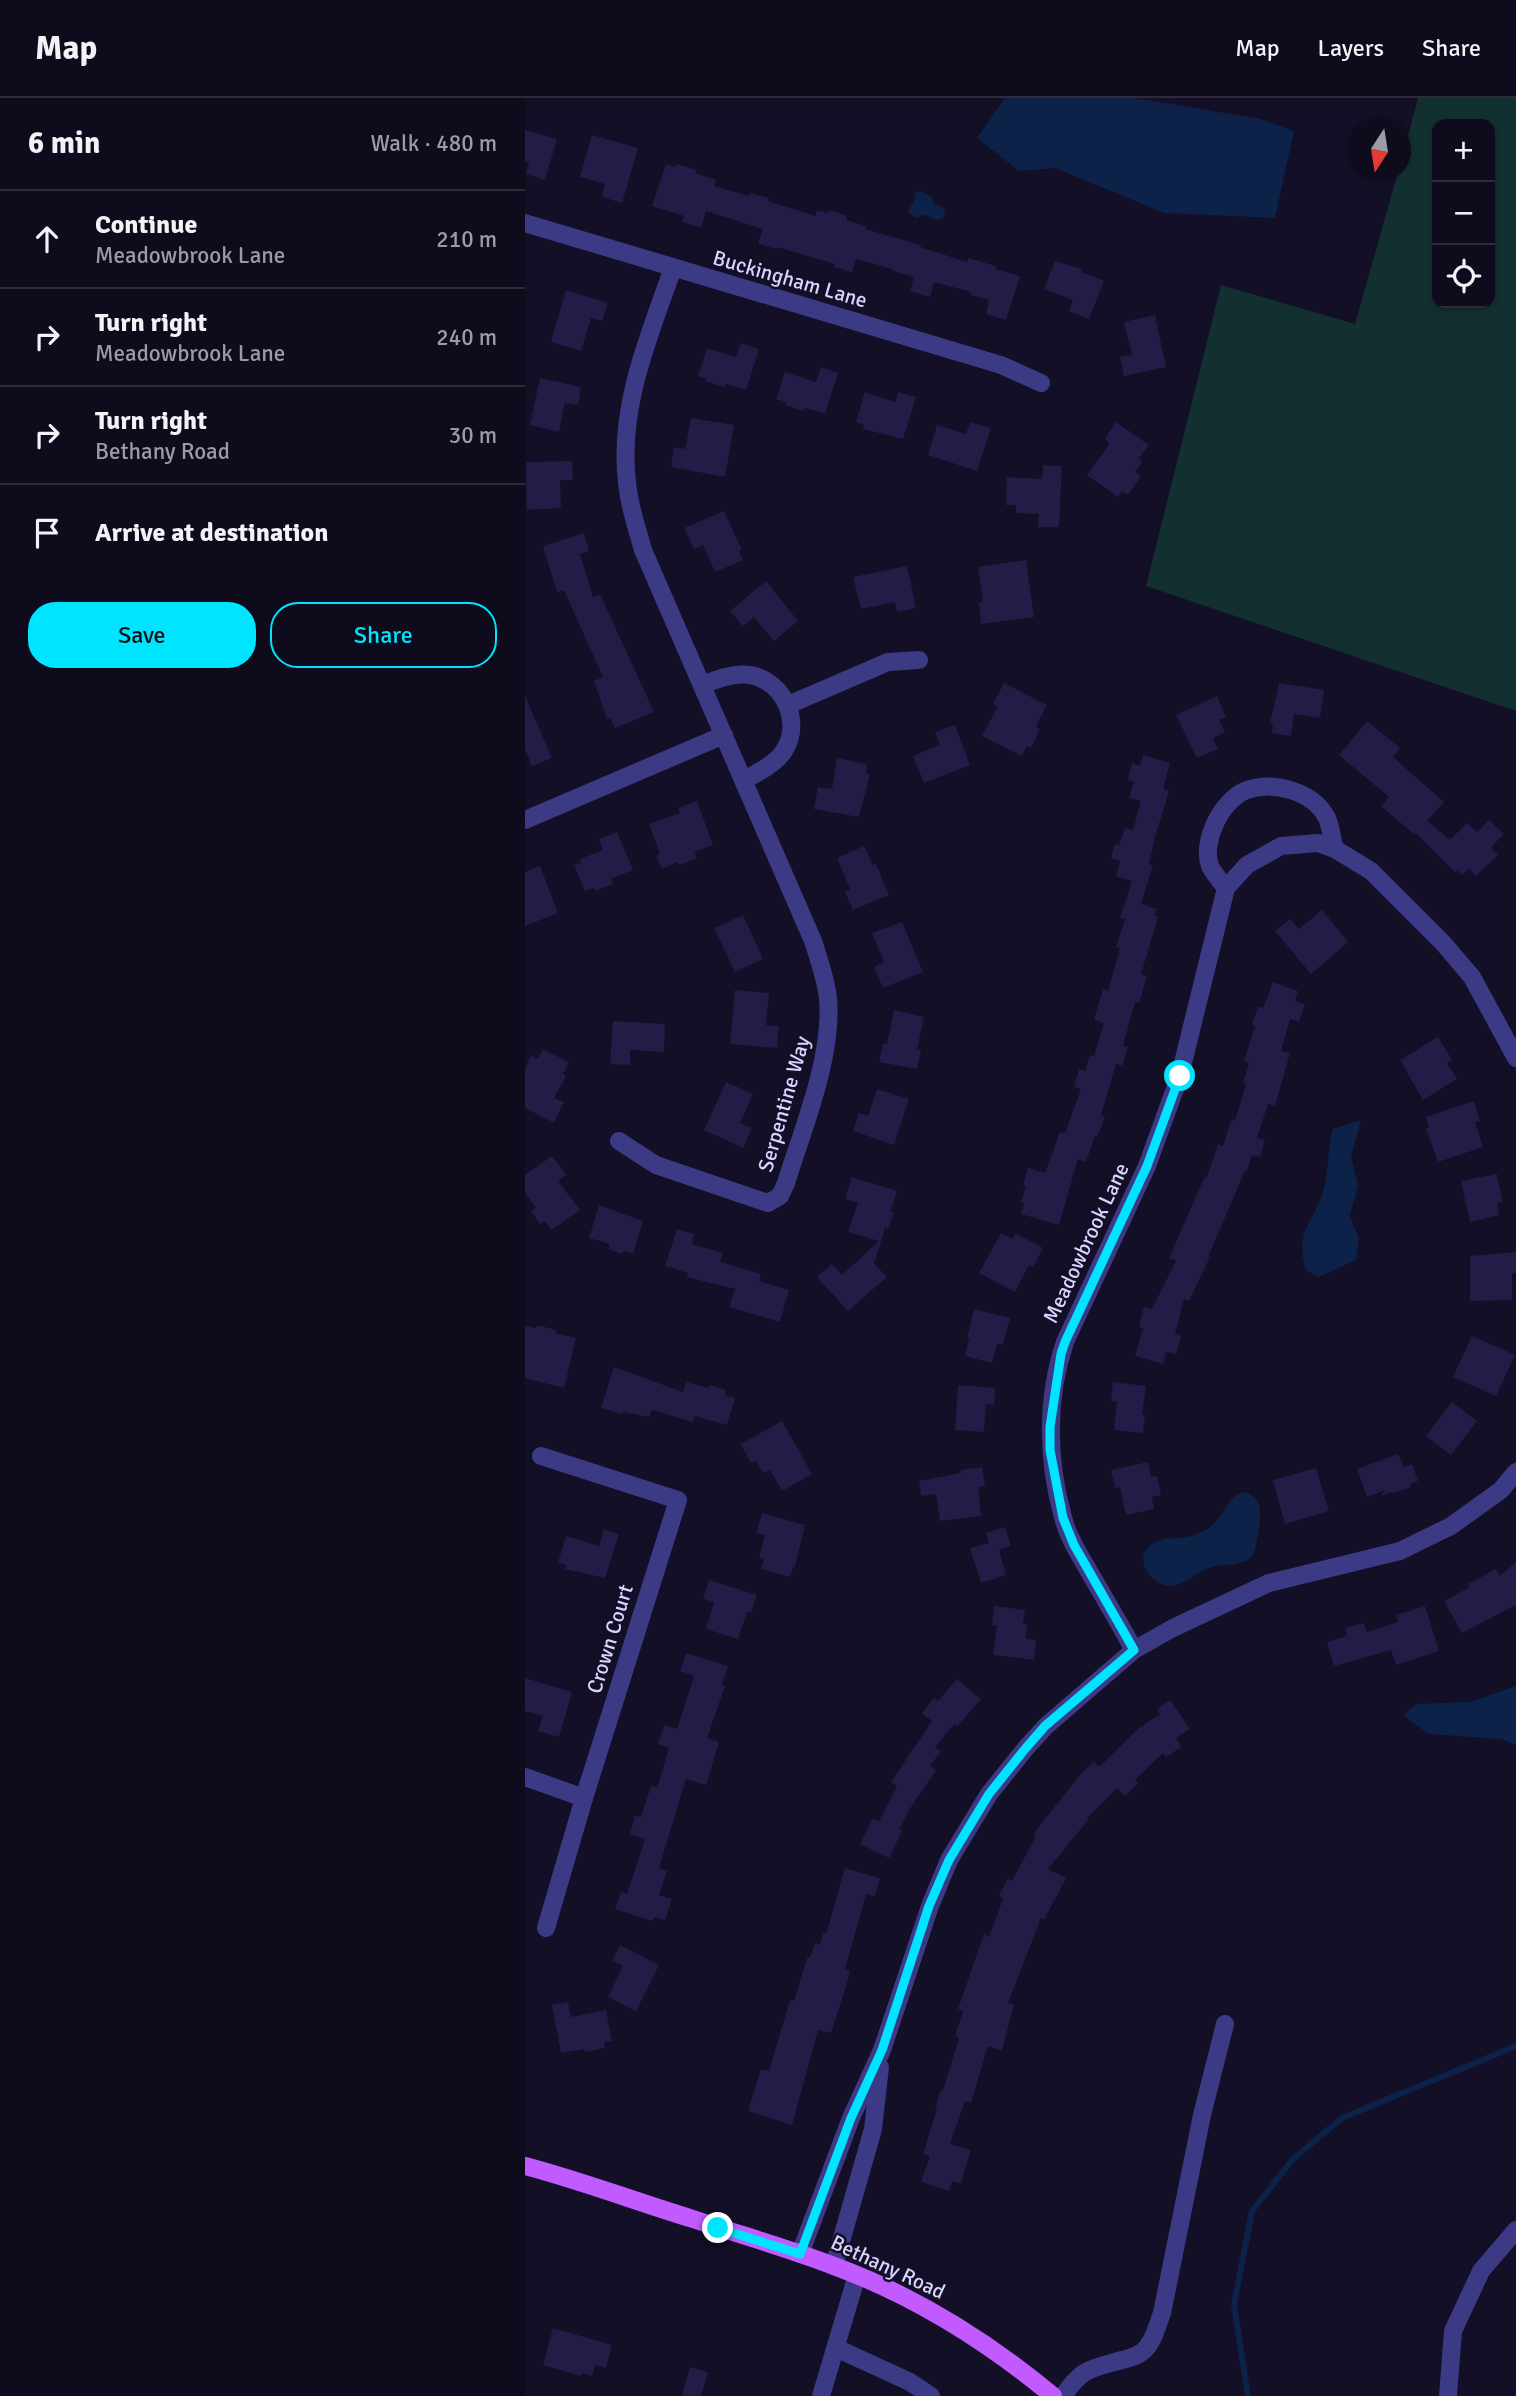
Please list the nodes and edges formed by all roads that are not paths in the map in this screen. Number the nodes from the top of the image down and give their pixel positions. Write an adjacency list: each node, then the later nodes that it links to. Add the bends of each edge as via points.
1 (525, 223): 2 (street, Buckingham Lane)
2 (673, 268): 3 (street, Buckingham Lane, via 1001,365); 5 (street, Serpentine Way, via 630,405 626,479 643,550)
3 (1041, 383)
4 (919, 660): 6 (street, via 888,663)
5 (702, 685): 6 (street, via 737,674 752,676 778,690); 7 (street, Serpentine Way)
6 (787, 705): 8 (street, via 791,733 787,747 771,765)
7 (724, 735): 8 (street, Serpentine Way); 9 (street)
8 (744, 780): 13 (street, Serpentine Way, via 813,941 828,998 824,1056 786,1183 768,1203 656,1165)
9 (525, 821)
10 (1335, 849): 11 (street, Meadowbrook Lane, via 1318,843 1281,846 1247,864); 11 (street, via 1327,817 1306,796 1270,786 1246,790 1231,799 1206,846 1211,867); 12 (street, Meadowbrook Lane, via 1371,871 1443,943 1472,977)
11 (1226, 888): 16 (street, Meadowbrook Lane, via 1180,1076 1142,1177 1065,1342 1052,1414 1050,1450 1063,1518)
12 (1516, 1058)
13 (619, 1142)
14 (541, 1457): 18 (street, Crown Court, via 678,1500)
15 (1516, 1472): 16 (street, via 1501,1490 1451,1526 1399,1551 1269,1583)
16 (1134, 1650): 21 (street, via 1045,1726 989,1794 938,1883)
17 (525, 1777): 18 (street)
18 (584, 1798): 19 (street, Crown Court)
19 (547, 1928)
20 (1225, 2024): 31 (street, via 1162,2313 1151,2341 1134,2357 1089,2369)
21 (882, 2050): 24 (street); 25 (street, via 873,2129)
22 (525, 2166): 24 (main road, Bethany Road)
23 (1516, 2230): 32 (street, via 1481,2271 1453,2331)
24 (800, 2254): 25 (main road, Bethany Road)
25 (834, 2266): 26 (main road, Bethany Road)
26 (857, 2274): 27 (street); 30 (main road, Bethany Road, via 969,2332)
27 (836, 2347): 28 (street); 29 (street)
28 (821, 2396)
29 (931, 2396)
30 (1053, 2396)
31 (1063, 2396)
32 (1448, 2396)

